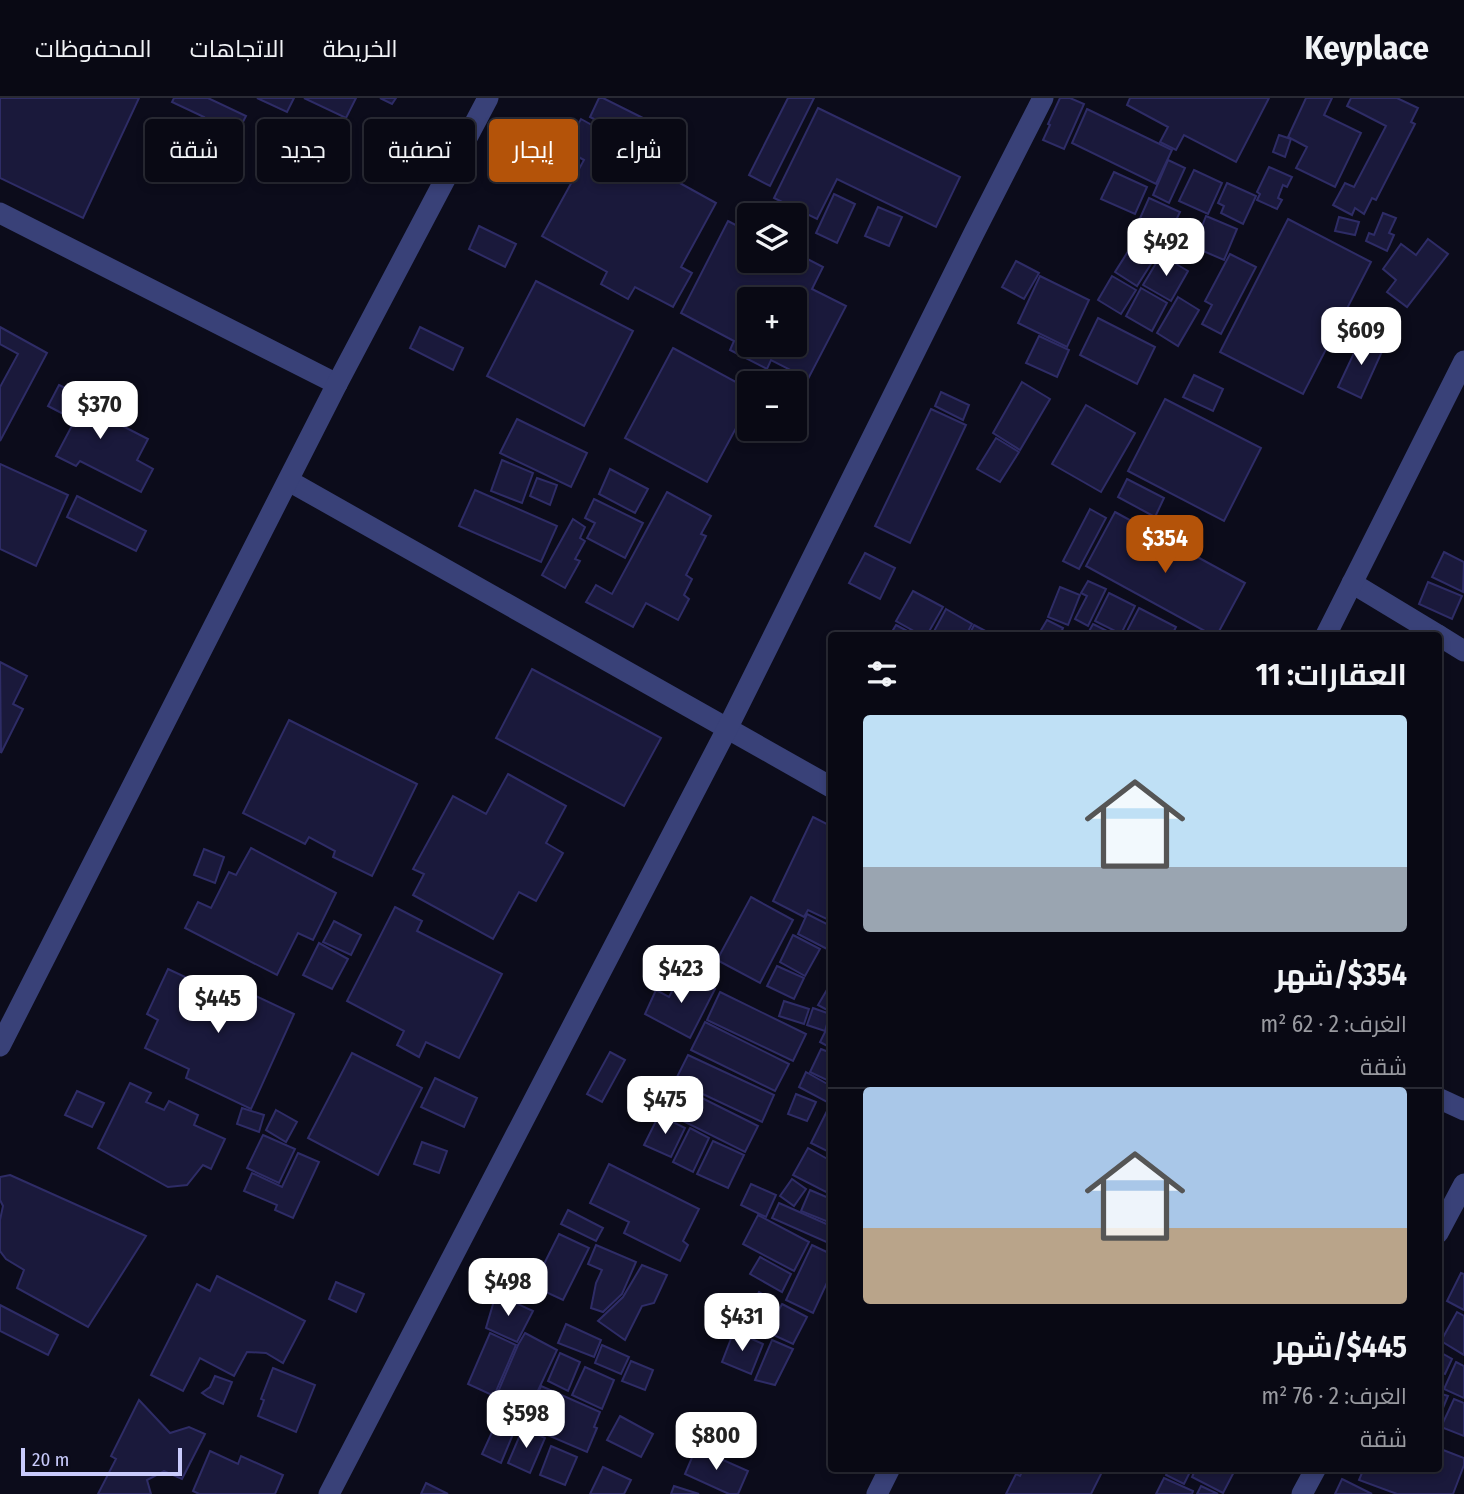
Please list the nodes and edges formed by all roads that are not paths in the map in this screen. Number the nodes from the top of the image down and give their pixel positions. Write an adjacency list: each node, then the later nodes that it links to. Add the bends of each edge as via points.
1 (488, 98): 5 (street)
2 (1043, 98): 12 (street)
3 (0, 213): 5 (street)
4 (1464, 361): 7 (street)
5 (337, 384): 6 (street)
6 (289, 481): 12 (street); 14 (street)
7 (1352, 583): 8 (street); 9 (street)
8 (1328, 632)
9 (1433, 632)
10 (1442, 637): 11 (street)
11 (1464, 651)
12 (727, 729): 13 (street); 21 (street)
13 (828, 785)
14 (0, 1046)
15 (1442, 1100): 16 (street)
16 (1464, 1110)
17 (1464, 1184): 18 (street)
18 (1442, 1225)
19 (888, 1472): 22 (street)
20 (1314, 1472): 23 (street)
21 (329, 1494)
22 (877, 1494)
23 (1302, 1494)

